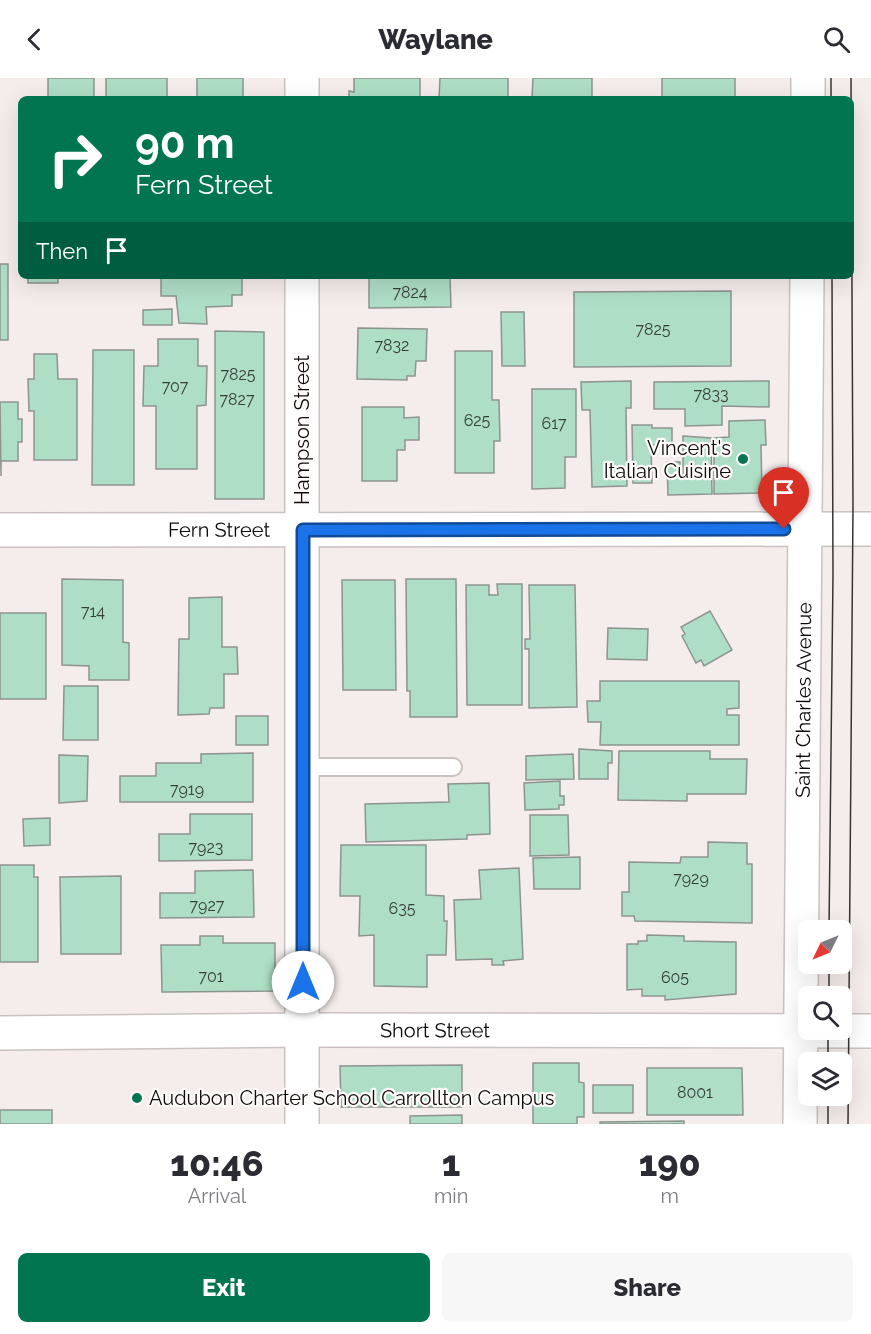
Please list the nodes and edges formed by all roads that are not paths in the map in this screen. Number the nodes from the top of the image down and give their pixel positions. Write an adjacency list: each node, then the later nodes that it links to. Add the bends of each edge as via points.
1 (302, 78): 3 (street)
2 (808, 78): 4 (street)
3 (302, 96)
4 (808, 96)
5 (302, 279): 10 (street, Hampson Street)
6 (807, 279): 7 (street, Saint Charles Avenue)
7 (806, 528): 8 (street, Fern Street); 10 (street, Fern Street); 13 (street, Saint Charles Avenue)
8 (871, 528)
9 (0, 530): 10 (street, Fern Street)
10 (303, 530): 11 (street, Hampson Street)
11 (302, 767): 12 (lane); 14 (street, Hampson Street)
12 (453, 767)
13 (801, 986)
14 (303, 1030): 15 (street, Short Street); 18 (street, Short Street); 20 (street, Hampson Street)
15 (798, 1031)
16 (852, 1031): 17 (street, Short Street)
17 (871, 1031)
18 (0, 1033)
19 (801, 1040): 21 (street, Saint Charles Avenue)
20 (302, 1124)
21 (800, 1124)

